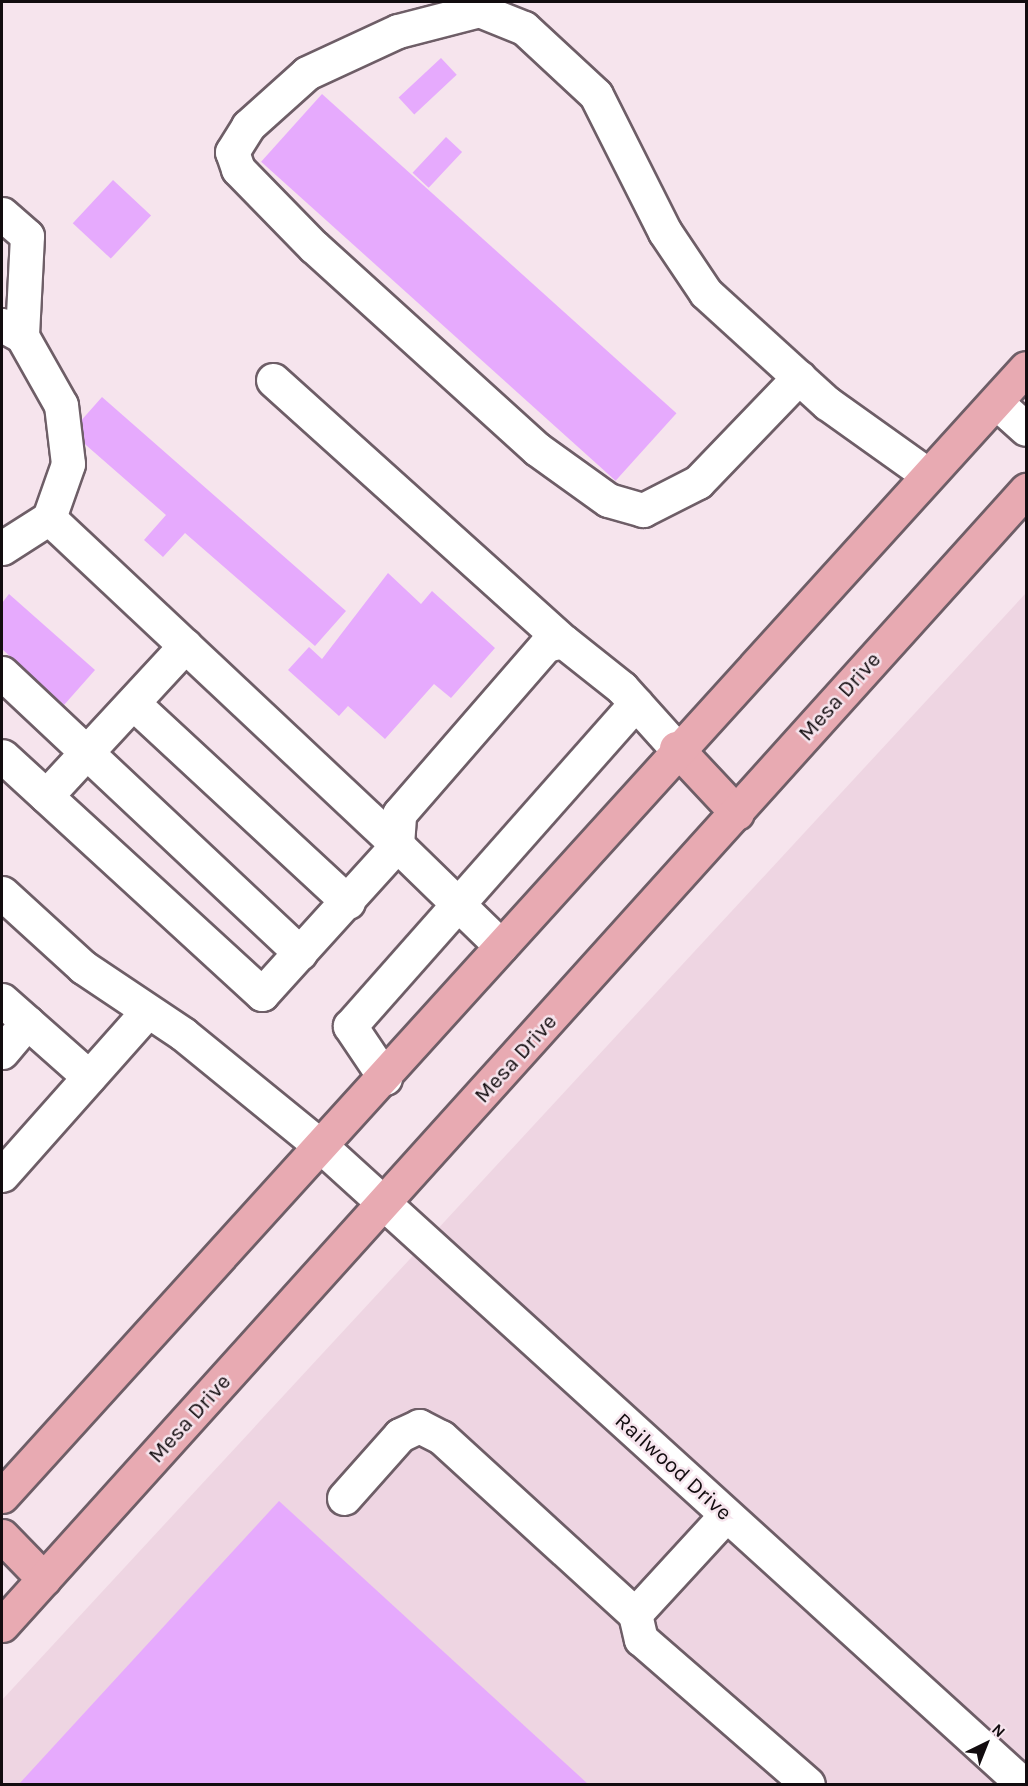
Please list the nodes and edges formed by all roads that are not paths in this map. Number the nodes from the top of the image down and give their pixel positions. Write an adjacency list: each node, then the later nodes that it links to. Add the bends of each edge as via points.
1 (2, 214): 2 (street, via 27,236)
2 (12, 331): 10 (street, via 61,405 68,464)
3 (1026, 368): 6 (main road)
4 (799, 377): 4 (street, via 706,293 665,232 596,95 524,28 479,10 398,32 308,73 248,126 232,152 238,169 314,247 537,449 608,500 643,510 698,482); 8 (street)
5 (273, 380): 12 (street)
6 (996, 402): 7 (street); 8 (main road)
7 (1026, 429)
8 (928, 475): 17 (main road)
9 (1026, 490): 21 (main road, Mesa Drive)
10 (49, 518): 11 (street); 13 (street)
11 (2, 548)
12 (563, 640): 16 (street); 22 (street, via 546,645 399,814)
13 (185, 646): 15 (street); 22 (street)
14 (2, 673): 18 (street)
15 (133, 703): 18 (street); 24 (street)
16 (636, 703): 17 (street); 25 (street)
17 (676, 748): 21 (main road); 26 (main road)
18 (88, 752): 20 (street); 27 (street)
19 (2, 756): 20 (street)
20 (46, 796): 27 (street, via 262,994)
21 (737, 813): 36 (main road, Mesa Drive)
22 (397, 844): 24 (street); 25 (street)
23 (2, 893): 29 (street, Railwood Drive, via 83,967)
24 (348, 902): 27 (street)
25 (456, 906): 26 (street); 33 (street, via 350,1026)
26 (501, 946): 33 (main road)
27 (300, 953)
28 (2, 1000): 30 (street)
29 (146, 1012): 32 (street); 34 (street, Railwood Drive, via 183,1034)
30 (27, 1022): 31 (street); 32 (street)
31 (2, 1052)
32 (89, 1077): 35 (street)
33 (385, 1078): 34 (main road)
34 (323, 1148): 36 (street, Railwood Drive); 37 (main road)
35 (2, 1175)
36 (385, 1206): 39 (street, Railwood Drive); 41 (main road, Mesa Drive)
37 (2, 1496)
38 (344, 1498): 42 (street, via 400,1435 419,1426 441,1437)
39 (726, 1515): 42 (street); 45 (street, Railwood Drive)
40 (2, 1536): 41 (main road)
41 (44, 1579): 43 (main road, Mesa Drive)
42 (635, 1614): 44 (street, via 641,1640)
43 (2, 1625)
44 (808, 1785)
45 (1023, 1785)

